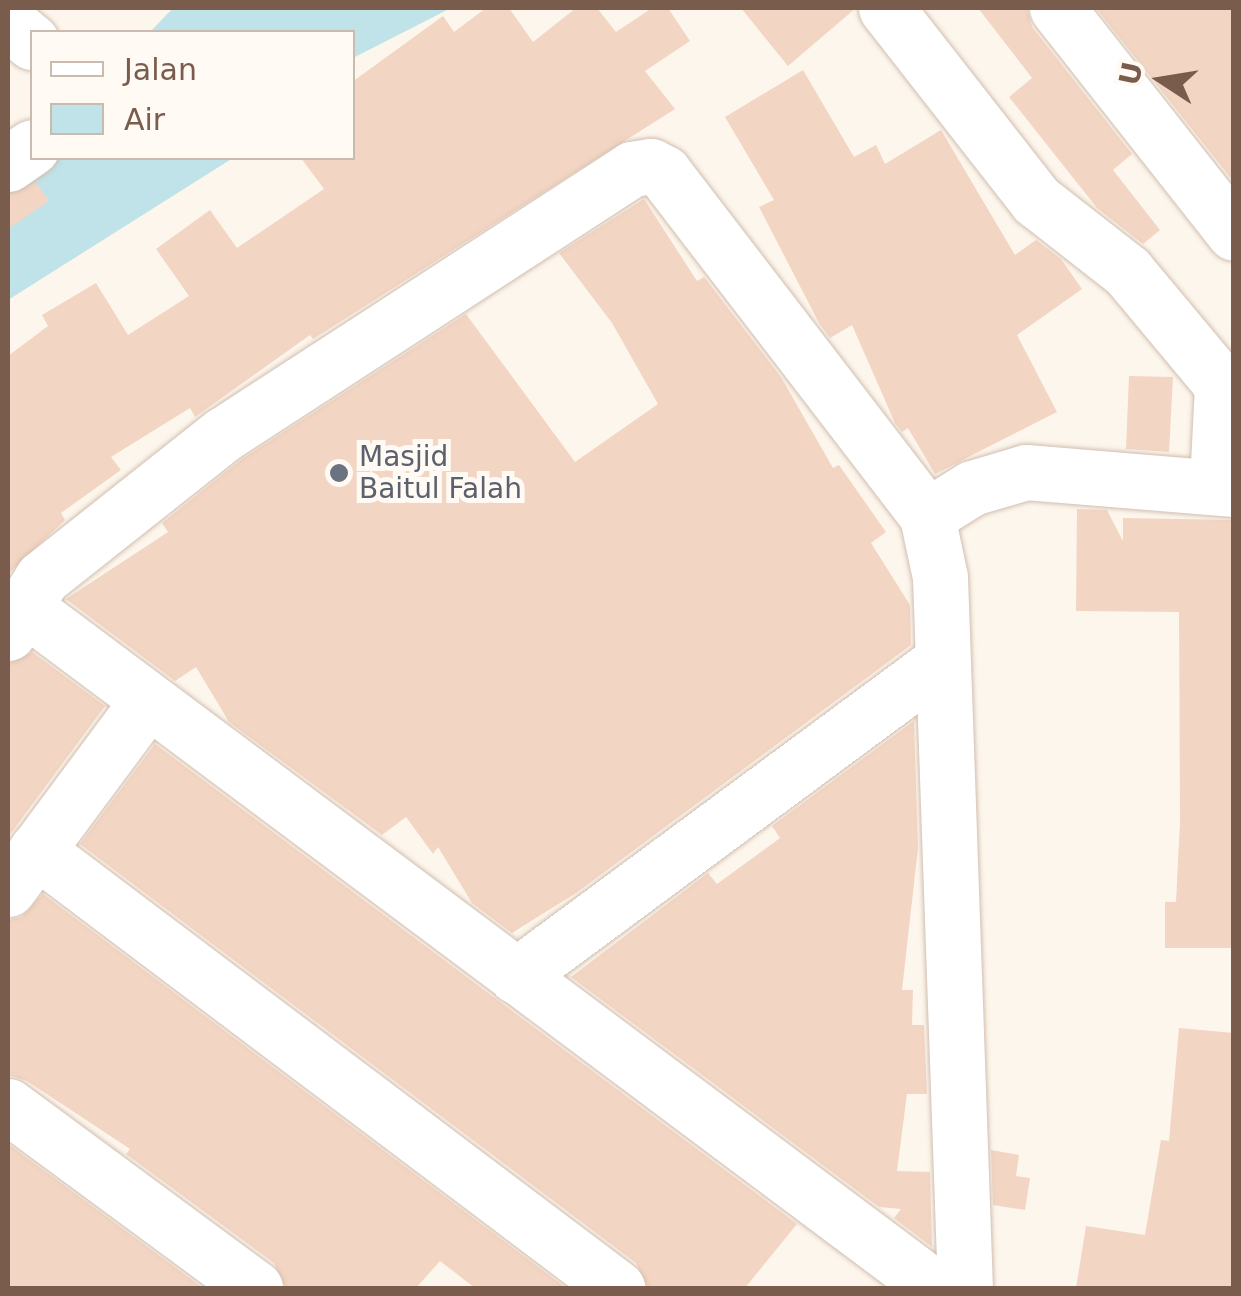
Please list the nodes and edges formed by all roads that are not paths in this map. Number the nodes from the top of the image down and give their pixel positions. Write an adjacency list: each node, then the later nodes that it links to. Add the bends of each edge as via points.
1 (886, 8): 8 (street, via 1036,200)
2 (1058, 8): 7 (street)
3 (8, 22): 4 (street)
4 (30, 40)
5 (30, 149): 6 (street)
6 (8, 164)
7 (1234, 234)
8 (1228, 361): 9 (street)
9 (1225, 487): 10 (street, via 1026,472 972,488)
10 (927, 516): 11 (street, via 672,182 640,165 224,434 42,578); 12 (street, via 940,578)
11 (14, 618): 13 (street)
12 (942, 662): 15 (street); 20 (street)
13 (147, 702): 14 (street); 15 (street)
14 (22, 869): 18 (street)
15 (516, 976): 19 (street)
16 (8, 1106): 17 (street)
17 (255, 1288)
18 (618, 1288)
19 (935, 1288)
20 (966, 1288)

